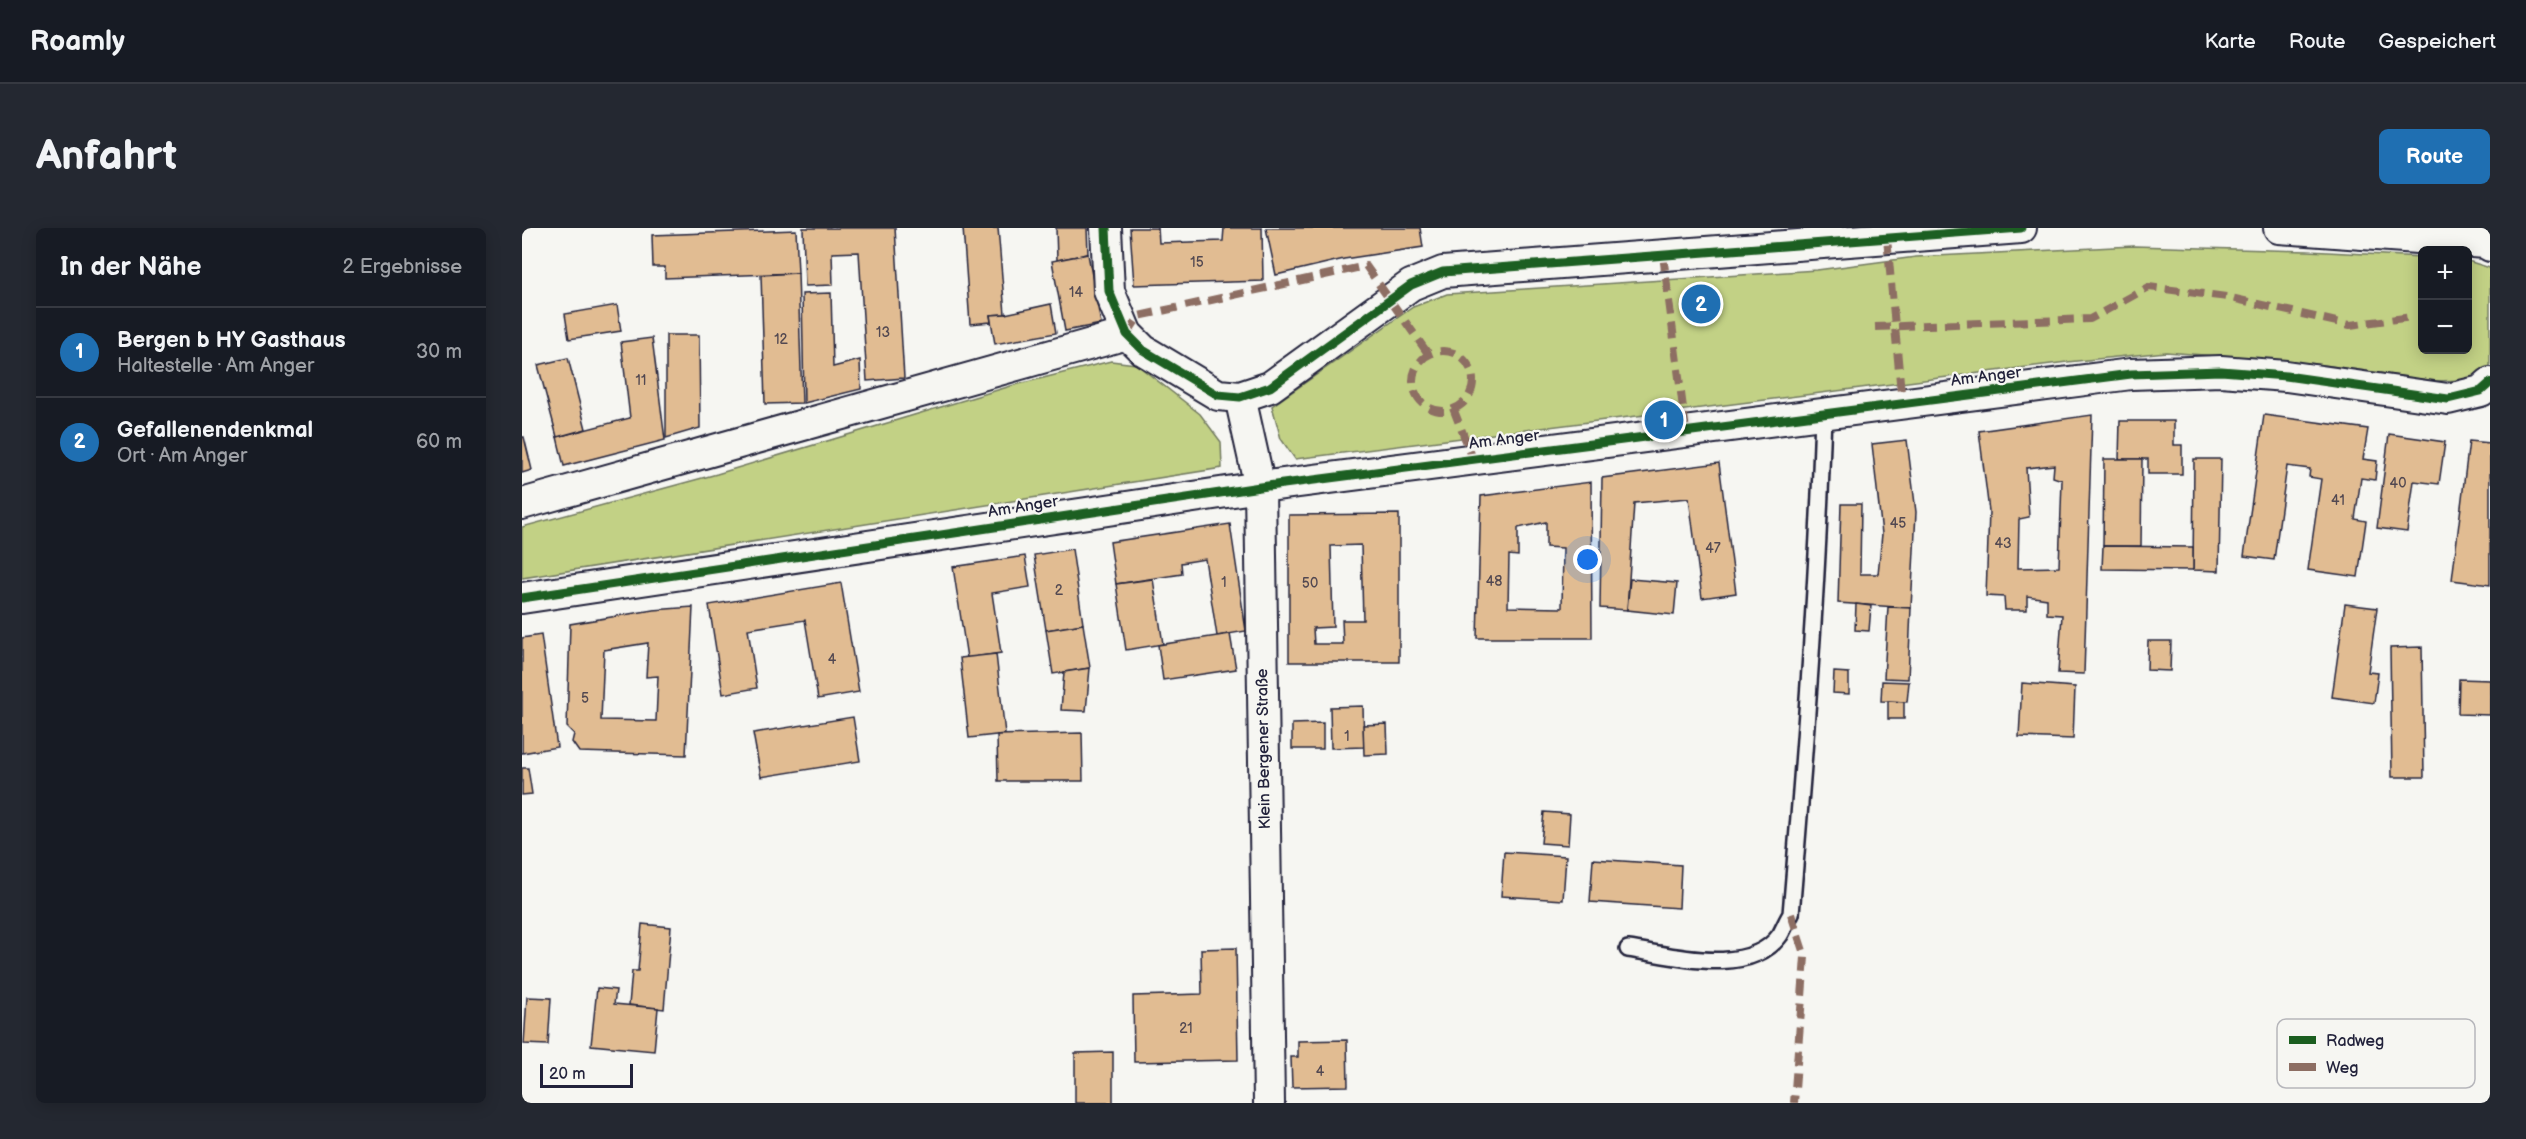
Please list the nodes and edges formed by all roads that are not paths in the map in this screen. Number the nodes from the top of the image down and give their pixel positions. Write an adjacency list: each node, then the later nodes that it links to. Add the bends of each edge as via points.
1 (1106, 228): 5 (street, via 1109,291)
2 (2021, 228): 7 (street, via 1443,272 1411,285 1270,387)
3 (2279, 228): 4 (street)
4 (2490, 246)
5 (1127, 334): 7 (street, via 1143,350 1218,394); 10 (street)
6 (2490, 383): 8 (street, Am Anger, via 2481,391 2448,399 2286,376 2221,371 2131,374)
7 (1240, 397): 9 (street, Klein Bergener Straße)
8 (1823, 414): 9 (street, Am Anger); 12 (lane, via 1806,737 1791,914 1779,936 1752,956 1721,961)
9 (1260, 487): 11 (street, Am Anger); 13 (street, Klein Bergener Straße)
10 (522, 504)
11 (522, 598)
12 (1628, 949)
13 (1269, 1103)

